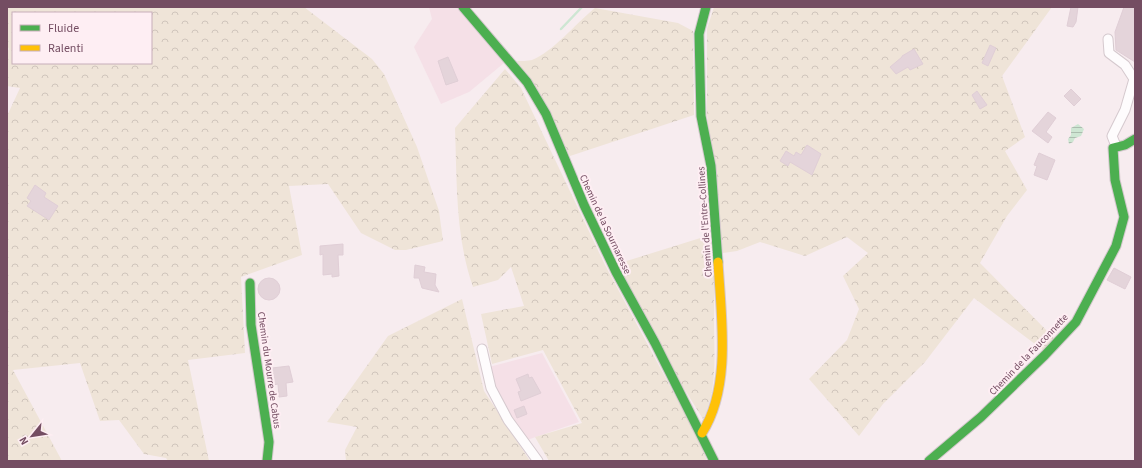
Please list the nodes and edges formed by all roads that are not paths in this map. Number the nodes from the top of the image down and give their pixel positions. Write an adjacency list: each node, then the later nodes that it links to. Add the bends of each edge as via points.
1 (463, 7): 8 (street, Chemin de la Sournaresse, via 527,82 546,114 584,205 616,272)
2 (706, 7): 8 (street, Chemin de l'Entre-Collines, via 699,34 701,116 711,166 722,324 720,389 709,422)
3 (1108, 39): 5 (street, via 1109,53 1125,65 1134,79 1125,110 1112,136)
4 (1135, 139): 5 (street, via 1125,145)
5 (1116, 146): 12 (street, Chemin de la Fauconnette, via 1113,148 1115,180 1124,217 1116,246 1076,322 981,417)
6 (250, 283): 9 (street, Chemin du Mourre de Cabus, via 251,325 269,442)
7 (482, 348): 10 (street, via 492,388 508,420)
8 (702, 433): 11 (street, Chemin de la Sournaresse)
9 (267, 461)
10 (538, 461)
11 (714, 461)
12 (929, 461)

